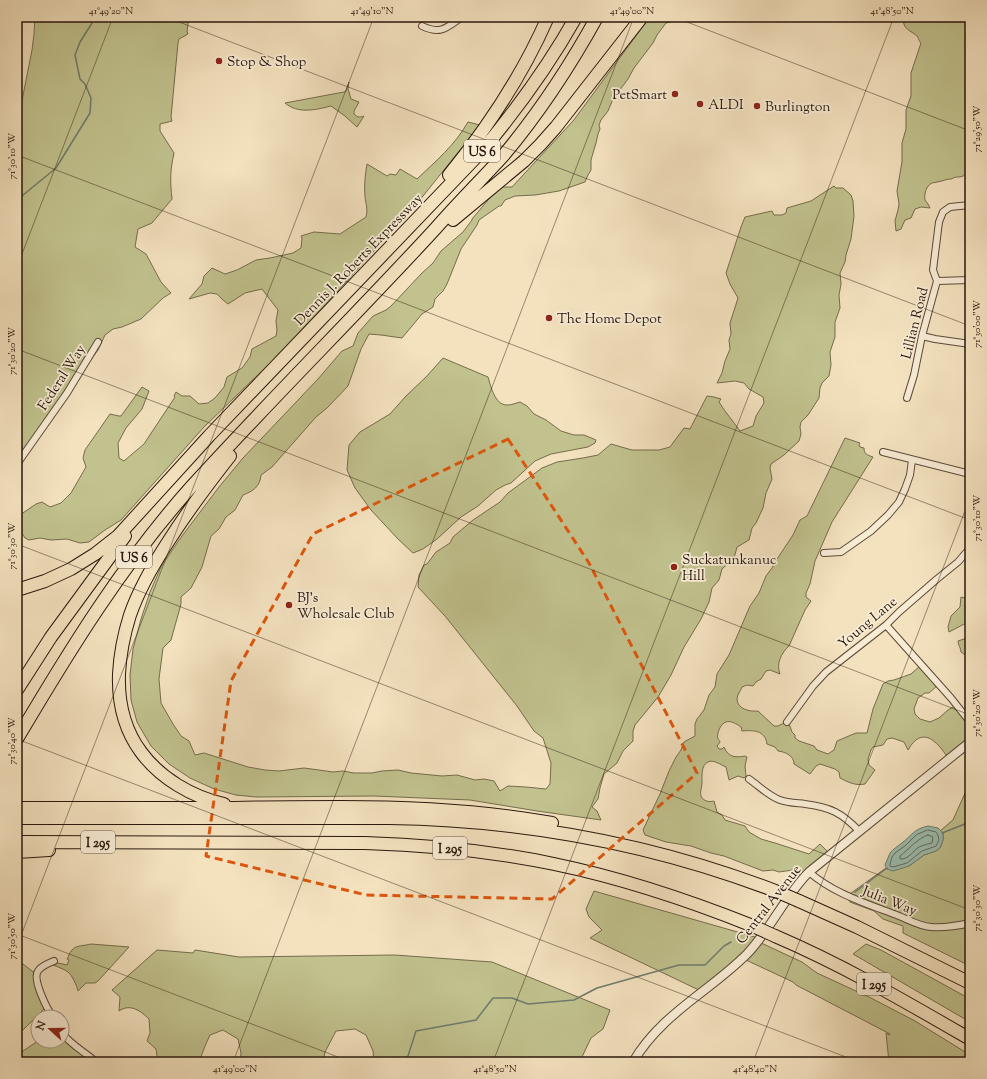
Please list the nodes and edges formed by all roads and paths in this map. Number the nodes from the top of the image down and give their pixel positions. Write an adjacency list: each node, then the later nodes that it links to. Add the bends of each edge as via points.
1 (462, 17): 6 (street, via 437,31)
2 (548, 17): 9 (highway, via 519,75 482,133)
3 (576, 17): 9 (highway, Dennis J. Roberts Expressway / US 6, via 518,106 494,136)
4 (598, 17): 8 (highway, US 6, via 562,77 527,125)
5 (642, 17): 8 (highway, via 540,145)
6 (422, 26)
7 (970, 205): 11 (street, Lillian Road, via 950,207 943,212 938,228 933,270)
8 (405, 262): 15 (highway, US 6)
9 (369, 270): 21 (highway, Dennis J. Roberts Expressway / US 6)
10 (970, 280): 11 (street)
11 (938, 281): 12 (street, Lillian Road)
12 (922, 336): 14 (street); 16 (street, Lillian Road)
13 (98, 342): 19 (street, Federal Way, via 67,393)
14 (970, 344)
15 (278, 395): 29 (highway, US 6, via 184,496 135,557 76,641); 32 (highway, via 193,506 149,573 127,624 119,680 121,707 126,724 138,748 156,768 178,785 208,799 230,805)
16 (907, 398)
17 (883, 452): 18 (street)
18 (912, 460): 20 (street); 23 (street, via 905,489 899,502 888,515 871,531 841,552)
19 (17, 464)
20 (970, 474)
21 (144, 507): 24 (highway, US 6, via 118,536 88,559 54,578); 26 (highway)
22 (970, 548): 25 (street, Young Lane, via 958,562)
23 (824, 553)
24 (17, 590)
25 (886, 625): 27 (street, Young Lane, via 826,672); 28 (street)
26 (17, 690)
27 (787, 722)
28 (970, 722)
29 (17, 739)
30 (970, 742): 35 (street, Central Avenue)
31 (749, 780): 35 (street, via 781,801 830,809)
32 (267, 807): 33 (highway); 39 (highway, via 414,808 485,813 563,826 637,844)
33 (17, 808)
34 (17, 818): 39 (highway, I 295, via 446,820 574,835)
35 (859, 831): 40 (street, Central Avenue)
36 (17, 842): 37 (highway, I 295)
37 (136, 843): 38 (highway); 45 (highway, I 295, bridge, via 384,844 441,847 541,861 680,899 753,926 855,974)
38 (17, 852)
39 (674, 858): 43 (highway, I 295, bridge, via 778,892 857,926)
40 (809, 872): 41 (street, Julia Way, via 832,888 923,926 940,927); 48 (street, Central Avenue, via 752,948 660,1026)
41 (970, 923)
42 (54, 960): 44 (street, via 40,969 36,977)
43 (970, 983)
44 (48, 1009)
45 (970, 1038)
46 (70, 1041): 47 (street)
47 (96, 1062)
48 (633, 1062)

